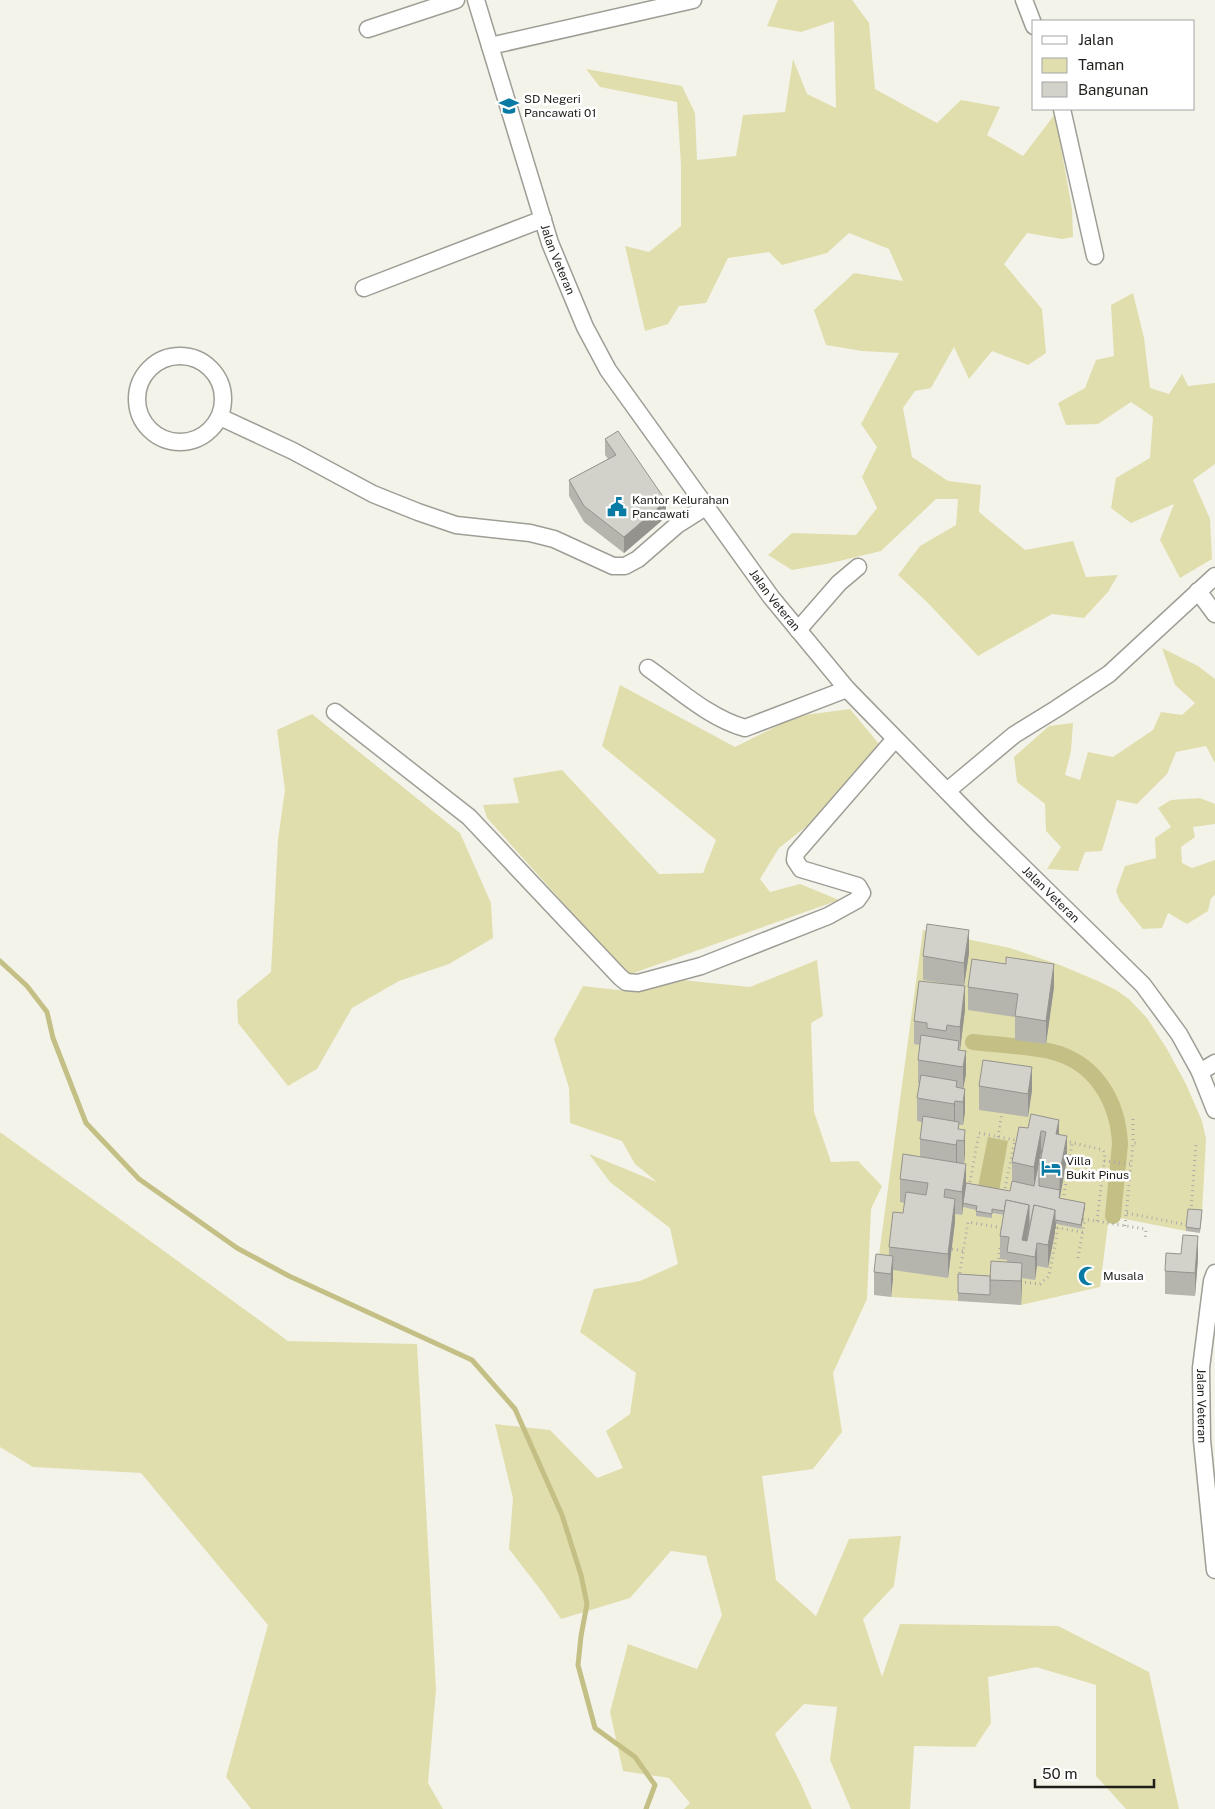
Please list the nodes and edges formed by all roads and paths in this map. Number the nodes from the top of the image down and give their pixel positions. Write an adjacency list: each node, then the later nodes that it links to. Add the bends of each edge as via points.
1 (456, 0): 6 (street)
2 (476, 0): 7 (street, Jalan Veteran)
3 (693, 0): 7 (street)
4 (1024, 0): 5 (street)
5 (1032, 21)
6 (368, 29)
7 (490, 46): 9 (street, Jalan Veteran)
8 (1062, 110): 10 (street)
9 (543, 218): 11 (street); 13 (street, Jalan Veteran, via 584,327 608,370)
10 (1095, 256)
11 (364, 288)
12 (220, 417): 12 (street, via 222,388 216,375 193,358 164,358 142,376 136,404 148,429 160,438 173,442 201,438); 13 (street, via 373,494 418,512 456,525 554,539 613,566 625,566 638,559 677,525)
13 (707, 506): 18 (street, Jalan Veteran)
14 (858, 568): 18 (street, via 839,583)
15 (1215, 576): 16 (street)
16 (1198, 591): 17 (street); 23 (street, via 1109,674 1014,735)
17 (1215, 614)
18 (798, 630): 20 (street, Jalan Veteran)
19 (648, 668): 20 (street, via 712,714 745,728)
20 (847, 690): 22 (street, Jalan Veteran)
21 (335, 712): 22 (street, via 469,817 620,977 626,982 638,983 701,966 828,916 857,900 862,893 858,886 801,869 795,860 796,853)
22 (895, 739): 23 (street, Jalan Veteran)
23 (947, 791): 25 (street, Jalan Veteran, via 1143,985 1179,1034)
24 (1215, 1063): 25 (street)
25 (1200, 1072): 26 (street, Jalan Veteran)
26 (1215, 1110)
27 (1002, 1113): 29 (path)
28 (1133, 1120): 36 (path, via 1136,1143)
29 (998, 1137): 31 (path); 37 (path, via 979,1133)
30 (1024, 1137): 31 (path)
31 (1015, 1140): 38 (path)
32 (1064, 1141): 33 (path)
33 (1072, 1143): 35 (path, via 1103,1150); 39 (path)
34 (1196, 1144): 41 (path)
35 (1104, 1161): 36 (path); 42 (path)
36 (1131, 1164): 40 (path)
37 (969, 1188)
38 (1005, 1188)
39 (1064, 1195)
40 (1127, 1213): 43 (path); 44 (path)
41 (1191, 1213)
42 (1097, 1221): 44 (path); 45 (path, via 1084,1219)
43 (1187, 1225)
44 (1125, 1226): 47 (path, via 1146,1230)
45 (1083, 1232): 51 (path); 55 (path, via 1058,1228 1049,1276 1040,1284)
46 (1002, 1236): 50 (path, via 1004,1226 968,1222)
47 (1145, 1240)
48 (1001, 1245): 52 (path)
49 (952, 1249): 50 (path)
50 (964, 1251): 54 (path, via 959,1278)
51 (1078, 1258)
52 (997, 1271)
53 (1215, 1273): 56 (street, Jalan Veteran, via 1201,1368)
54 (968, 1279)
55 (1013, 1282)
56 (1209, 1440): 57 (street, Jalan Veteran)
57 (1215, 1570)

